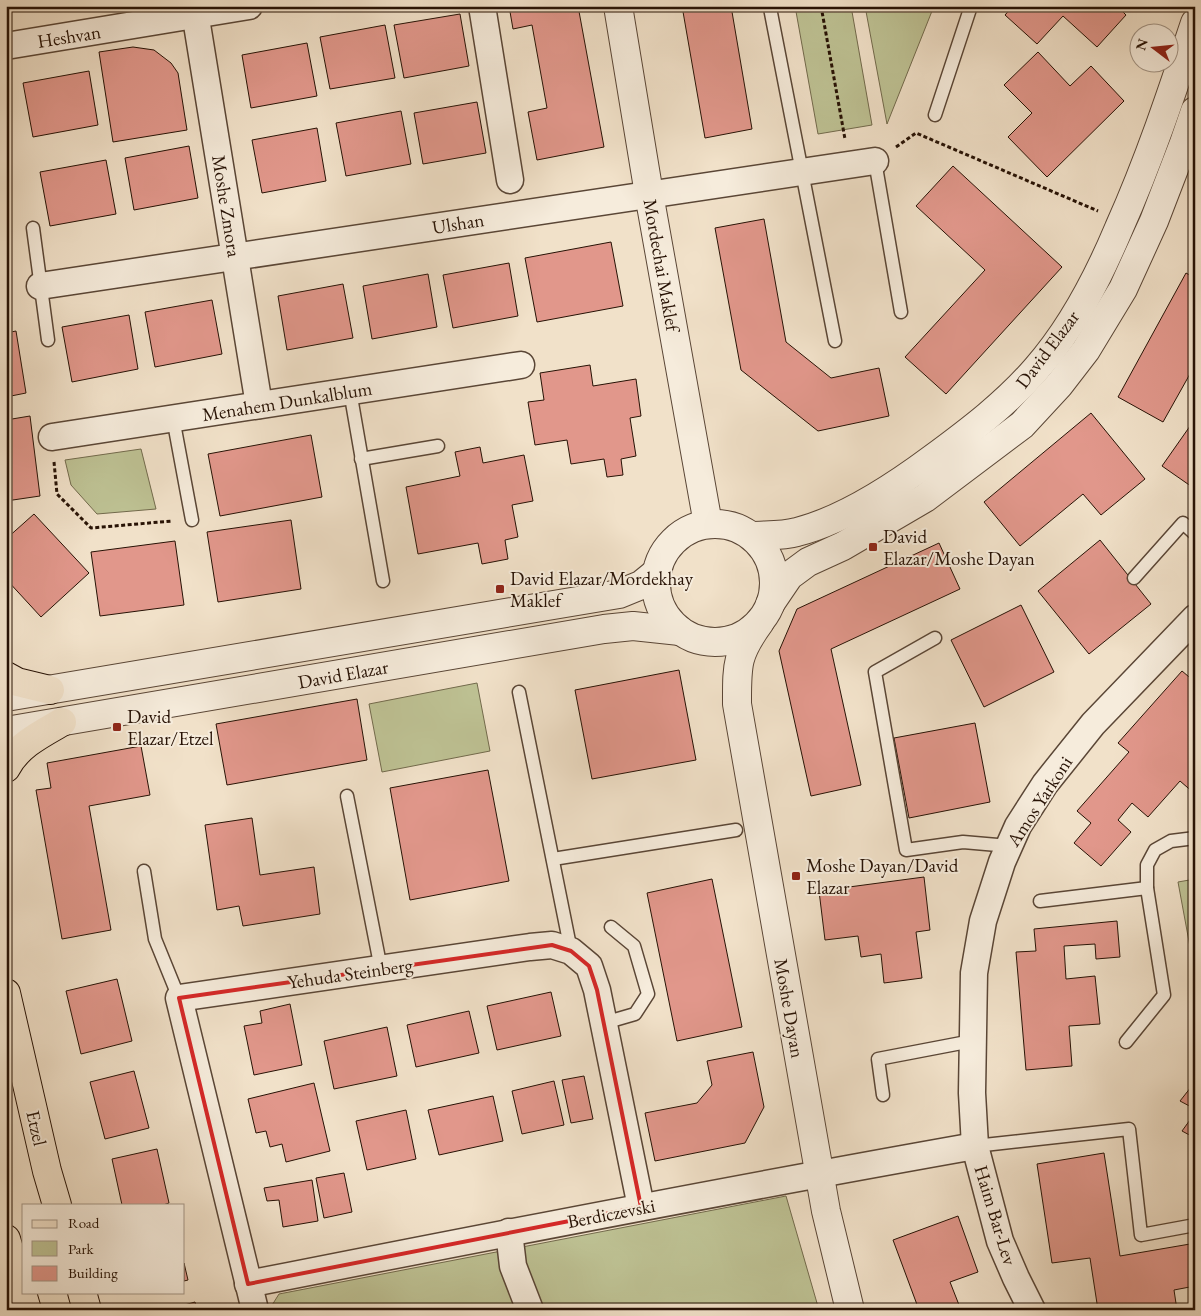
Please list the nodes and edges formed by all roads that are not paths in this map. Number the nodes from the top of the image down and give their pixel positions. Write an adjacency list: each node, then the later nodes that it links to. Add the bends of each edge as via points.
1 (249, 6): 6 (street, Heshvan)
2 (482, 6): 13 (street)
3 (618, 6): 14 (street, Mordechai Maklef)
4 (971, 6): 10 (lane)
5 (770, 8): 12 (lane)
6 (195, 11): 8 (street, Heshvan); 16 (street, Moshe Zmora)
7 (1195, 23): 31 (street, David Elazar, via 1158,133 1098,276 1063,334 1038,367 1003,404 910,475 830,521 795,532)
8 (6, 46)
9 (1195, 111): 35 (street, David Elazar, via 1123,290 1059,386 1022,425 925,498 843,546 808,562 789,576)
10 (934, 115)
11 (862, 163): 12 (street, Ulshan); 18 (lane)
12 (802, 171): 14 (street, Ulshan); 20 (lane)
13 (510, 180)
14 (649, 194): 16 (street, Ulshan); 29 (street, Mordechai Maklef)
15 (33, 228): 17 (lane)
16 (235, 257): 17 (street, Ulshan); 23 (street, Moshe Zmora)
17 (40, 286): 19 (lane)
18 (901, 312)
19 (48, 340)
20 (835, 341)
21 (521, 364): 22 (street, Menahem Dunkalblum)
22 (350, 391): 23 (street, Menahem Dunkalblum); 27 (lane)
23 (259, 405): 24 (street, Menahem Dunkalblum)
24 (173, 418): 25 (street, Menahem Dunkalblum); 28 (lane)
25 (52, 436)
26 (438, 446): 27 (lane)
27 (361, 459): 34 (lane)
28 (192, 520)
29 (708, 524): 31 (street, via 724,524); 32 (street, via 690,529 674,539)
30 (1195, 534): 33 (lane, via 1183,523)
31 (752, 536): 35 (street, via 765,550 772,567 774,586)
32 (657, 572): 37 (street, via 656,589 660,605 668,620); 40 (street, David Elazar, via 641,585 618,594)
33 (1134, 578)
34 (383, 581)
35 (765, 613): 37 (street, via 746,634 730,640 713,642); 43 (street, Moshe Dayan, via 746,642 737,666)
36 (1195, 618): 50 (street, Amos Yarkoni, via 1093,724 1045,784)
37 (688, 635): 43 (street, Moshe Dayan, via 711,655); 44 (street, David Elazar, via 633,626 604,629)
38 (935, 638): 50 (lane, via 876,672 906,850 963,842)
39 (6, 676): 40 (main road)
40 (50, 690): 42 (street, David Elazar)
41 (519, 692): 51 (lane)
42 (6, 697)
43 (737, 704): 65 (street, Moshe Dayan)
44 (62, 722): 45 (street, David Elazar); 46 (main road, via 31,740)
45 (6, 731)
46 (6, 768)
47 (347, 796): 57 (lane)
48 (736, 830): 51 (lane)
49 (1195, 838): 53 (lane, via 1171,842 1155,850 1147,865)
50 (1009, 846): 61 (street, Amos Yarkoni, via 983,921 974,973)
51 (553, 859): 56 (lane)
52 (144, 871): 59 (lane, via 155,939)
53 (1147, 888): 54 (lane); 62 (lane, via 1164,995)
54 (1040, 901)
55 (611, 927): 60 (lane, via 634,946 648,994 635,1014)
56 (572, 951): 57 (street, Yehuda Steinberg, via 552,945); 60 (street, via 589,966)
57 (381, 968): 59 (street, Yehuda Steinberg)
58 (6, 993): 66 (main road, Etzel, via 44,1162)
59 (179, 998): 71 (street)
60 (604, 1023): 67 (street)
61 (972, 1041): 63 (lane, via 878,1058); 64 (street, Amos Yarkoni)
62 (1126, 1042)
63 (883, 1096)
64 (975, 1146): 65 (street, Berdiczevski); 68 (lane, via 1129,1130 1141,1235); 80 (street, Haim Bar-Lev, via 1000,1242)
65 (819, 1174): 67 (street, Berdiczevski); 79 (street, Moshe Dayan)
66 (57, 1204)
67 (641, 1207): 69 (street, Berdiczevski)
68 (1195, 1226)
69 (509, 1232): 71 (street, Berdiczevski); 78 (street, via 513,1266)
70 (6, 1239): 72 (main road)
71 (248, 1284): 77 (street)
72 (22, 1293)
73 (22, 1294): 75 (main road)
74 (83, 1294): 76 (main road)
75 (27, 1310)
76 (88, 1310)
77 (255, 1310)
78 (530, 1310)
79 (850, 1310)
80 (1032, 1310)

